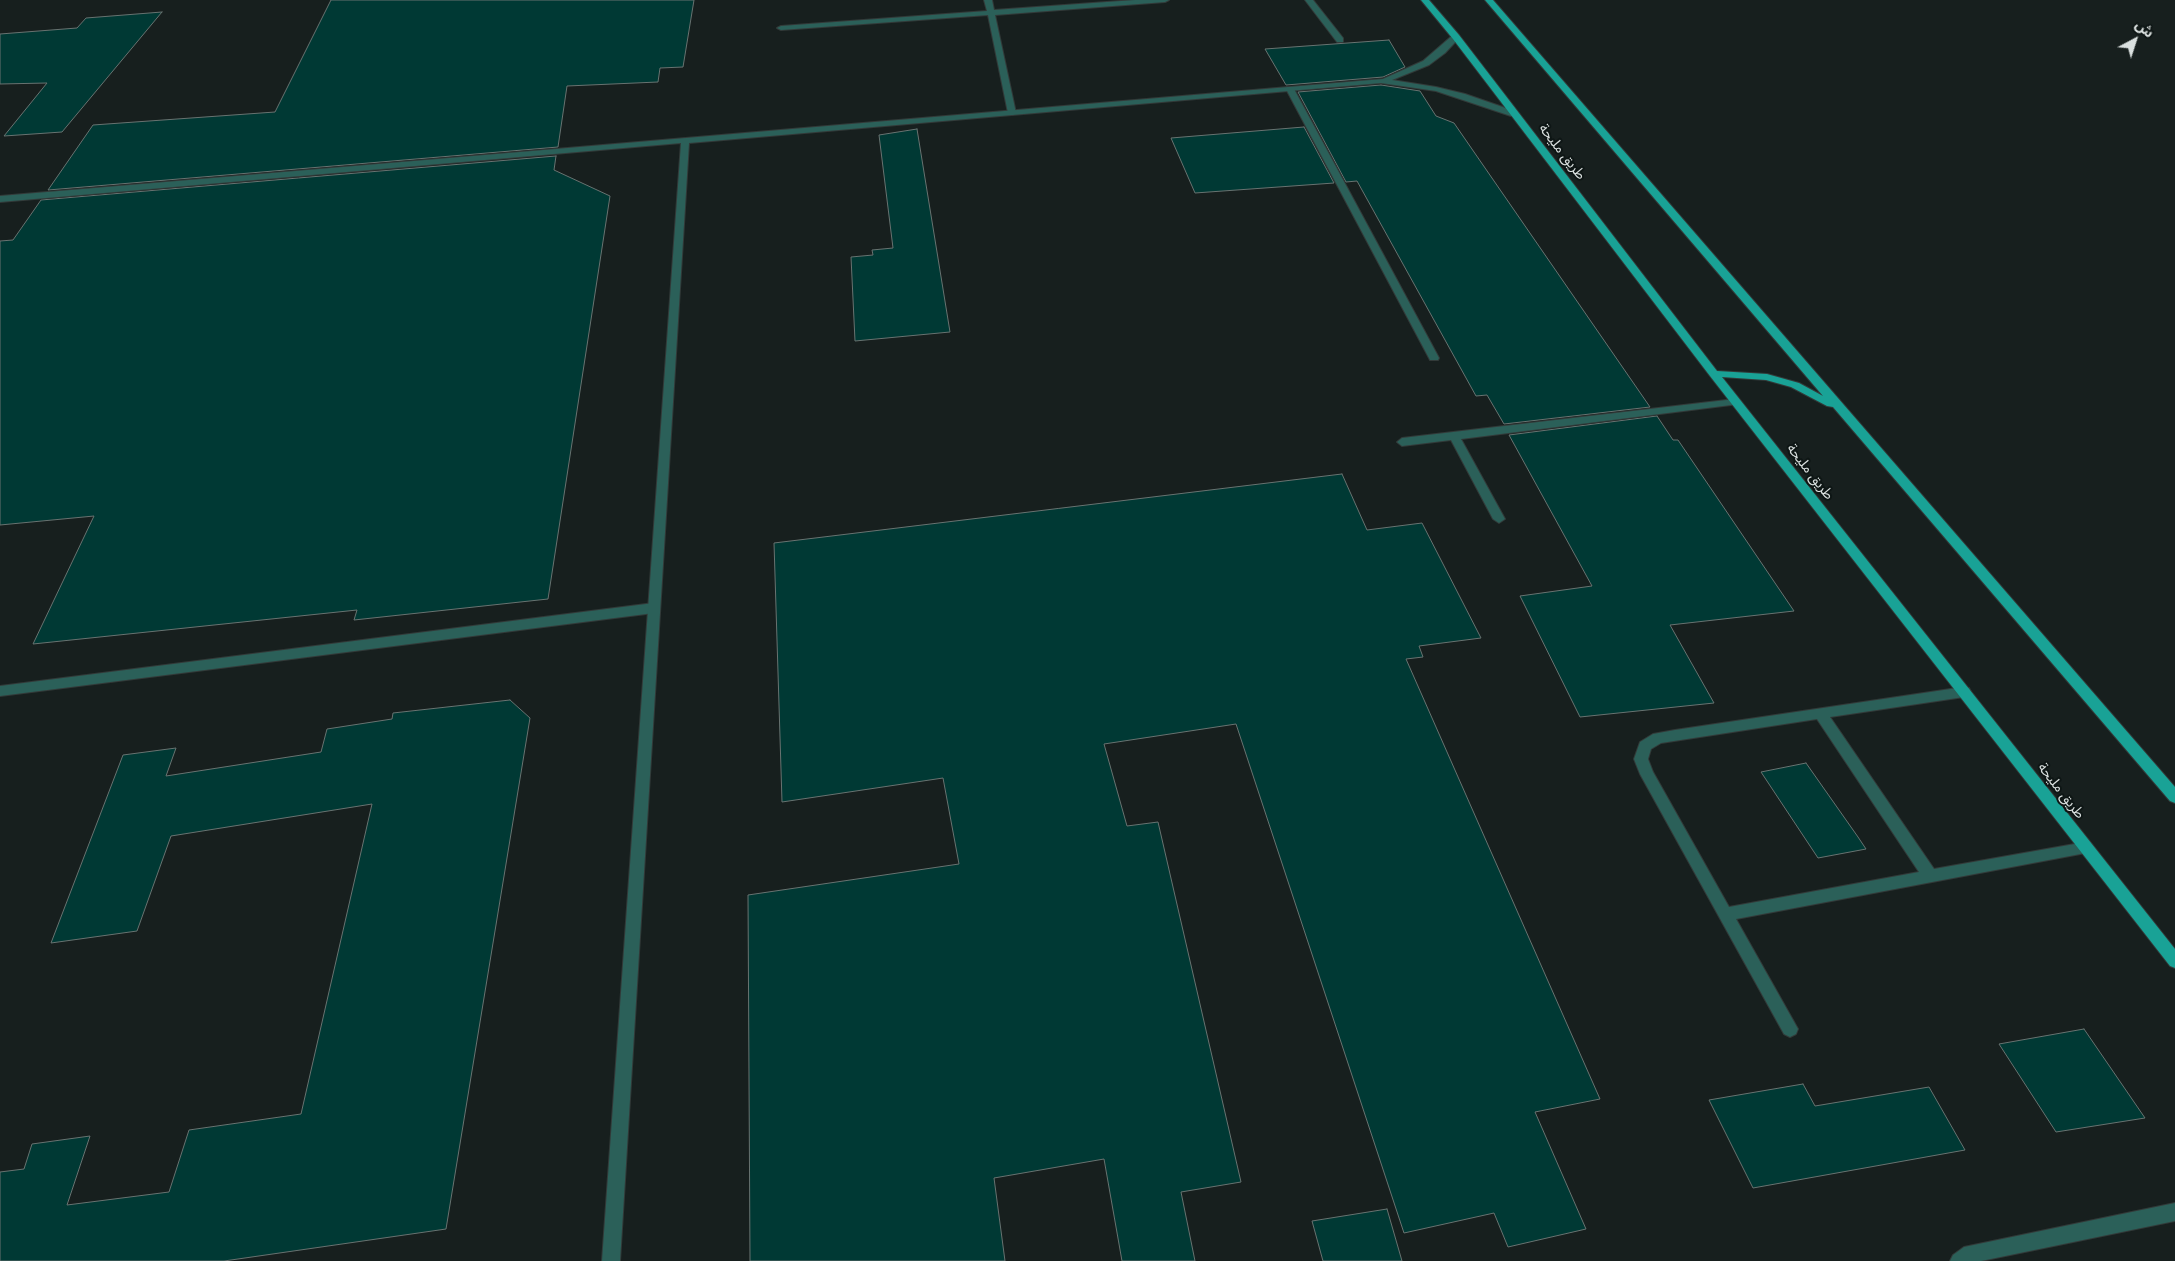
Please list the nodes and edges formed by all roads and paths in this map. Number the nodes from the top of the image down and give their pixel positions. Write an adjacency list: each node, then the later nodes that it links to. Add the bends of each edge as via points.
1 (988, 0): 6 (street)
2 (1165, 0): 6 (street)
3 (1309, 0): 9 (street)
4 (1425, 0): 8 (main road, طريق مليحة)
5 (1489, 0): 19 (main road)
6 (991, 12): 7 (street); 12 (street)
7 (781, 28)
8 (1456, 37): 10 (street, via 1426,63); 13 (main road, طريق مليحة)
9 (1340, 40)
10 (1381, 82): 11 (street); 13 (street, via 1453,93)
11 (1290, 89): 12 (street); 16 (street)
12 (1012, 113): 14 (street)
13 (1514, 114): 17 (main road, طريق مليحة)
14 (685, 141): 15 (street); 23 (street)
15 (0, 199)
16 (1434, 358)
17 (1714, 374): 18 (main road, طريق مليحة); 19 (main road, via 1758,376 1795,385)
18 (1736, 402): 20 (street); 25 (main road, طريق مليحة)
19 (1844, 412): 27 (main road)
20 (1454, 436): 21 (street); 22 (street)
21 (1402, 442)
22 (1499, 519)
23 (654, 608): 24 (street); 34 (street)
24 (0, 690)
25 (1964, 692): 26 (street); 28 (main road, طريق مليحة)
26 (1820, 713): 29 (street); 30 (street, via 1658,738 1645,746 1641,759 1647,774)
27 (2175, 797)
28 (2086, 848): 29 (street); 31 (main road, طريق مليحة)
29 (1930, 876): 30 (street)
30 (1726, 914): 32 (street)
31 (2175, 961)
32 (1790, 1029)
33 (2174, 1214): 35 (street, via 1986,1251 1964,1256)
34 (610, 1261)
35 (1960, 1261)

